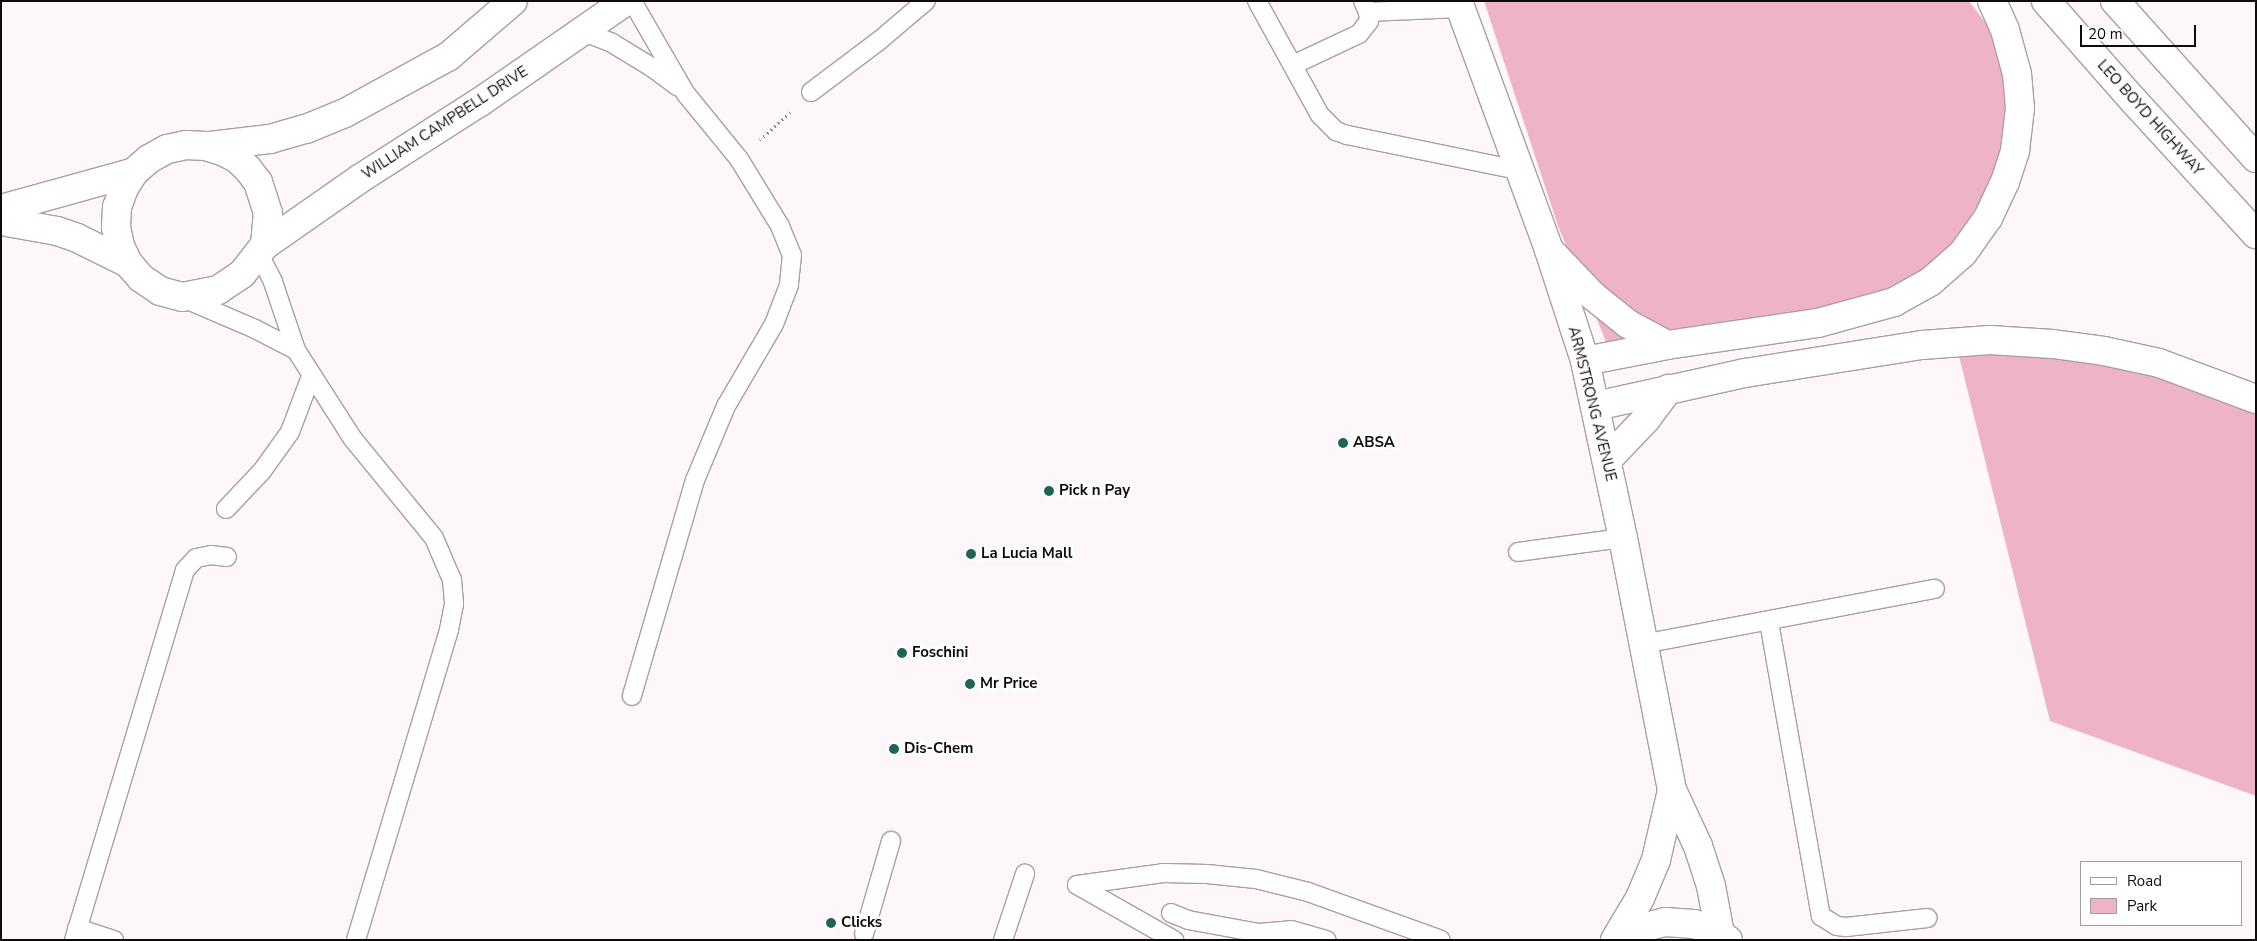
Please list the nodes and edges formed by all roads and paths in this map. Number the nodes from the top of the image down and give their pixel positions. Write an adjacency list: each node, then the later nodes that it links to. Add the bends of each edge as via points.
1 (513, 1): 15 (main road, via 449,56 344,113 270,139)
2 (626, 1): 11 (main road, WILLIAM CAMPBELL DRIVE)
3 (632, 1): 14 (lane)
4 (926, 1): 13 (lane)
5 (1257, 1): 12 (lane)
6 (1992, 1): 27 (main road, via 2005,30 2017,74 2020,108 2015,150 2005,182 1988,218 1963,253 1930,282 1894,302 1818,323)
7 (2046, 1): 22 (main road, LEO BOYD HIGHWAY)
8 (2115, 1): 16 (main road)
9 (1459, 4): 10 (lane); 18 (main road, ARMSTRONG AVENUE)
10 (1366, 7): 12 (lane, via 1366,27 1359,34)
11 (584, 32): 14 (lane, via 634,56); 23 (main road, WILLIAM CAMPBELL DRIVE)
12 (1293, 65): 18 (lane, via 1320,115 1336,130 1347,135)
13 (811, 92): 17 (path)
14 (686, 94): 17 (lane)
15 (206, 146): 19 (main road, via 186,145 167,149); 23 (main road, via 236,158 258,182 268,213)
16 (2256, 158)
17 (739, 159): 42 (lane, via 780,226 792,254 789,285 774,324 726,406 699,471)
18 (1518, 170): 24 (main road, ARMSTRONG AVENUE)
19 (134, 172): 20 (main road); 25 (main road, via 117,207 118,236)
20 (1, 209)
21 (1, 221): 25 (main road, via 77,238)
22 (2256, 234)
23 (262, 250): 26 (main road, via 242,274 218,290); 28 (lane)
24 (1549, 250): 27 (main road, via 1593,296 1628,324); 29 (main road, ARMSTRONG AVENUE)
25 (128, 264): 26 (main road, via 160,291)
26 (182, 297): 28 (lane)
27 (1667, 345): 29 (main road)
28 (296, 350): 30 (lane)
29 (1585, 361): 33 (main road, ARMSTRONG AVENUE)
30 (311, 376): 35 (lane, via 290,432 262,472); 54 (lane, via 353,439 434,538 452,580 454,604 434,683)
31 (1670, 388): 32 (main road, via 1922,345 1990,340 2113,352 2159,363); 33 (main road); 34 (main road)
32 (2256, 398)
33 (1596, 406): 34 (main road, ARMSTRONG AVENUE)
34 (1607, 460): 36 (main road, ARMSTRONG AVENUE)
35 (226, 509)
36 (1623, 538): 37 (lane); 41 (main road, ARMSTRONG AVENUE)
37 (1518, 552)
38 (227, 557): 49 (lane, via 211,555 196,558 185,570)
39 (1935, 589): 40 (lane)
40 (1769, 622): 41 (lane); 47 (lane, via 1821,916 1836,926 1846,927)
41 (1644, 644): 43 (main road, ARMSTRONG AVENUE)
42 (632, 696)
43 (1672, 790): 52 (main road, ARMSTRONG AVENUE, via 1698,846); 60 (main road, ARMSTRONG AVENUE, via 1656,860 1640,898)
44 (891, 841): 50 (lane)
45 (1025, 874): 55 (lane)
46 (1171, 913): 48 (lane)
47 (1928, 918)
48 (1188, 920): 51 (lane); 57 (lane)
49 (76, 934): 53 (lane)
50 (864, 934)
51 (1265, 936): 58 (lane, via 1291,930)
52 (1724, 937): 61 (main road, via 1694,924 1665,922 1637,930)
53 (114, 940)
54 (356, 940)
55 (1003, 940)
56 (1174, 940): 59 (lane, via 1077,885 1163,874 1256,879 1308,892)
57 (1180, 940)
58 (1327, 940)
59 (1441, 940)
60 (1615, 940)
61 (1620, 940)

